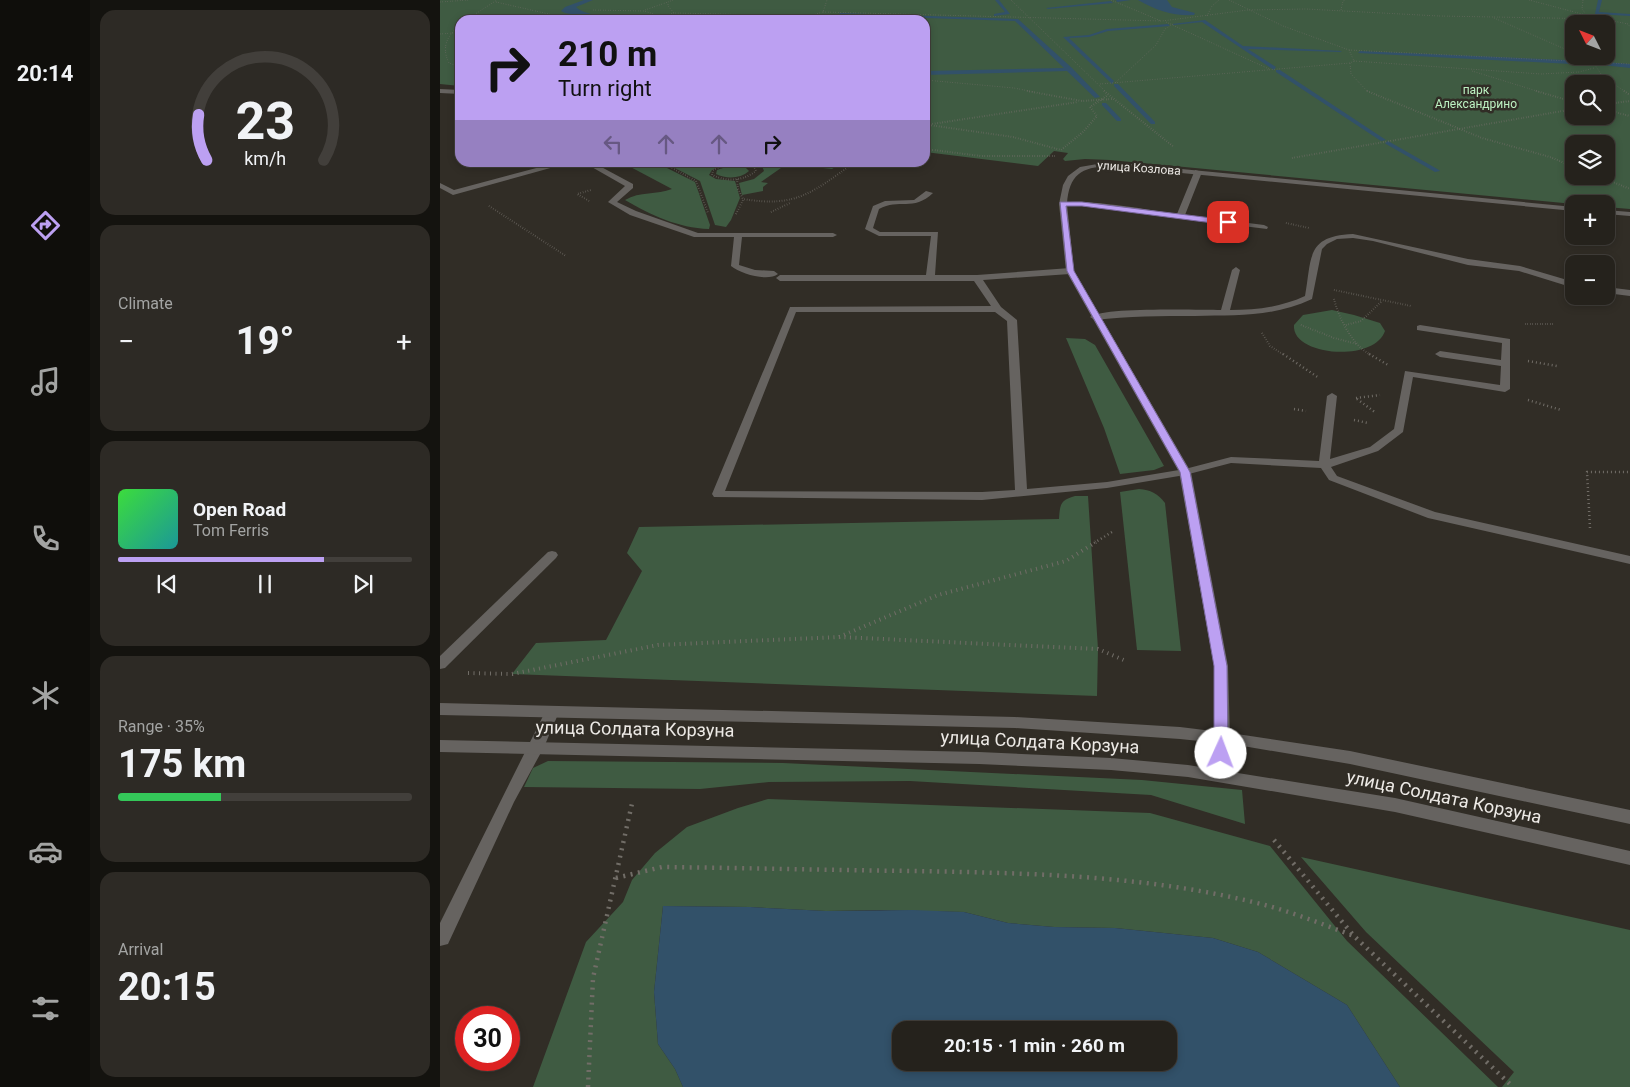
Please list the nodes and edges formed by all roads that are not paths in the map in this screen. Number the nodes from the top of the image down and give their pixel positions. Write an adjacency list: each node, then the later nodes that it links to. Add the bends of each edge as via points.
1 (440, 91): 2 (street)
2 (455, 92)
3 (550, 167): 6 (street, via 452,193)
4 (595, 167): 15 (street, via 630,186 612,202 633,214 698,235)
5 (1198, 172): 8 (street, улица Козлова, via 1109,164 1085,166 1078,169 1067,184); 9 (street, улица Козлова); 12 (street)
6 (440, 185)
7 (929, 193): 18 (street, via 916,202 885,204 876,208 870,229 879,234 936,234)
8 (1063, 204): 12 (street); 17 (street, улица Козлова)
9 (1565, 208)
10 (1615, 213): 11 (street)
11 (1630, 214)
12 (1180, 217): 13 (street)
13 (1264, 227)
14 (833, 234): 15 (street)
15 (738, 236): 18 (street, via 735,266 754,273)
16 (1236, 270): 24 (street)
17 (1070, 271): 19 (street); 25 (street, улица Козлова)
18 (930, 278): 19 (street)
19 (976, 278): 23 (street)
20 (1565, 282): 24 (street, via 1520,269 1468,262 1398,244 1353,236 1336,237 1318,248 1308,297 1273,310)
21 (1615, 291): 22 (street)
22 (1630, 292)
23 (997, 309): 32 (street, via 1012,320); 32 (street, via 793,309 718,494 982,496)
24 (1225, 313): 25 (street)
25 (1095, 317): 31 (street, улица Козлова)
26 (1420, 328): 28 (street, via 1507,341)
27 (1440, 354): 28 (street)
28 (1506, 364): 30 (street, via 1505,389 1410,373 1399,430 1374,449)
29 (1333, 392): 30 (street)
30 (1324, 465): 31 (street, via 1231,460); 34 (street, via 1334,478 1432,515)
31 (1185, 472): 32 (street, via 1108,485); 38 (street, улица Козлова, via 1220,659)
32 (1021, 493)
33 (552, 556): 35 (street)
34 (1630, 560)
35 (440, 664)
36 (440, 710): 37 (street, улица Солдата Корзуна)
37 (552, 712): 38 (street, улица Солдата Корзуна, via 988,721 1116,727); 40 (street)
38 (1222, 738): 41 (street, улица Козлова); 42 (street, улица Солдата Корзуна, via 1395,765)
39 (440, 746): 40 (street, улица Солдата Корзуна)
40 (536, 747): 41 (street, улица Солдата Корзуна, via 979,758 1111,764); 44 (street, via 507,800)
41 (1220, 776): 43 (street, улица Солдата Корзуна, via 1395,805)
42 (1630, 817)
43 (1630, 858)
44 (442, 938)

